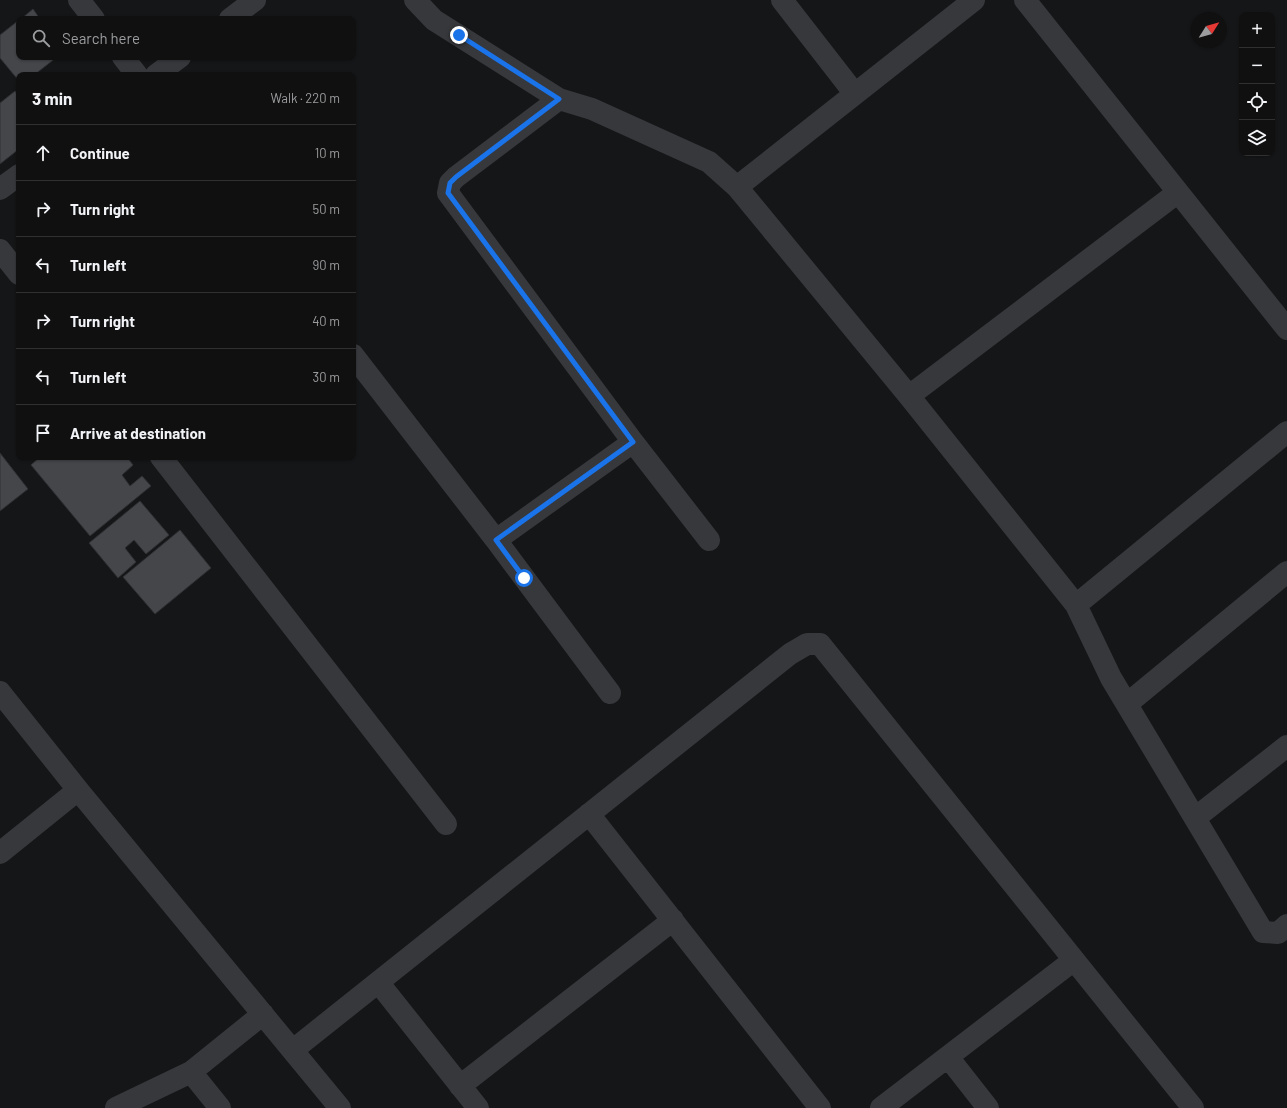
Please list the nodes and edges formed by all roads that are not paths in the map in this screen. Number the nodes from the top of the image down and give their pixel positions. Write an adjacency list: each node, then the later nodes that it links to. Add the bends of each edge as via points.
1 (79, 0): 7 (street)
2 (255, 0): 8 (street)
3 (415, 0): 14 (street, via 434,20)
4 (782, 0): 13 (street)
5 (974, 0): 13 (street)
6 (1025, 0): 18 (street)
7 (92, 16)
8 (234, 16)
9 (125, 60): 11 (street)
10 (176, 60): 12 (street)
11 (135, 72)
12 (160, 72)
13 (855, 94): 16 (street)
14 (559, 99): 16 (street, via 592,109 709,162); 25 (street, via 456,177 450,183 448,193)
15 (16, 177): 17 (street)
16 (737, 187): 23 (street)
17 (0, 189)
18 (1177, 193): 21 (street); 23 (street)
19 (0, 250): 20 (street)
20 (16, 270)
21 (1287, 330)
22 (356, 359): 27 (street)
23 (909, 396): 30 (street)
24 (1287, 432): 30 (street)
25 (633, 442): 27 (street); 28 (street)
26 (163, 460): 38 (street)
27 (496, 540): 32 (street)
28 (709, 540)
29 (1287, 572): 33 (street)
30 (1076, 605): 33 (street, via 1111,678)
31 (0, 692): 35 (street)
32 (610, 693)
33 (1127, 704): 37 (street)
34 (1287, 746): 37 (street)
35 (78, 790): 39 (street); 44 (street)
36 (589, 814): 40 (street); 42 (street, via 790,654 807,644 820,644); 43 (street)
37 (1195, 818): 41 (street, via 1263,932 1278,933)
38 (446, 824)
39 (0, 853)
40 (673, 920): 48 (street); 53 (street)
41 (1287, 926)
42 (1074, 960): 46 (street); 56 (street)
43 (378, 982): 45 (street); 48 (street)
44 (263, 1014): 45 (street); 47 (street)
45 (293, 1050): 51 (street)
46 (948, 1057): 54 (street); 55 (street)
47 (191, 1072): 49 (street); 50 (street)
48 (460, 1086): 52 (street)
49 (116, 1108)
50 (220, 1108)
51 (340, 1108)
52 (478, 1108)
53 (820, 1108)
54 (881, 1108)
55 (988, 1108)
56 (1193, 1108)

